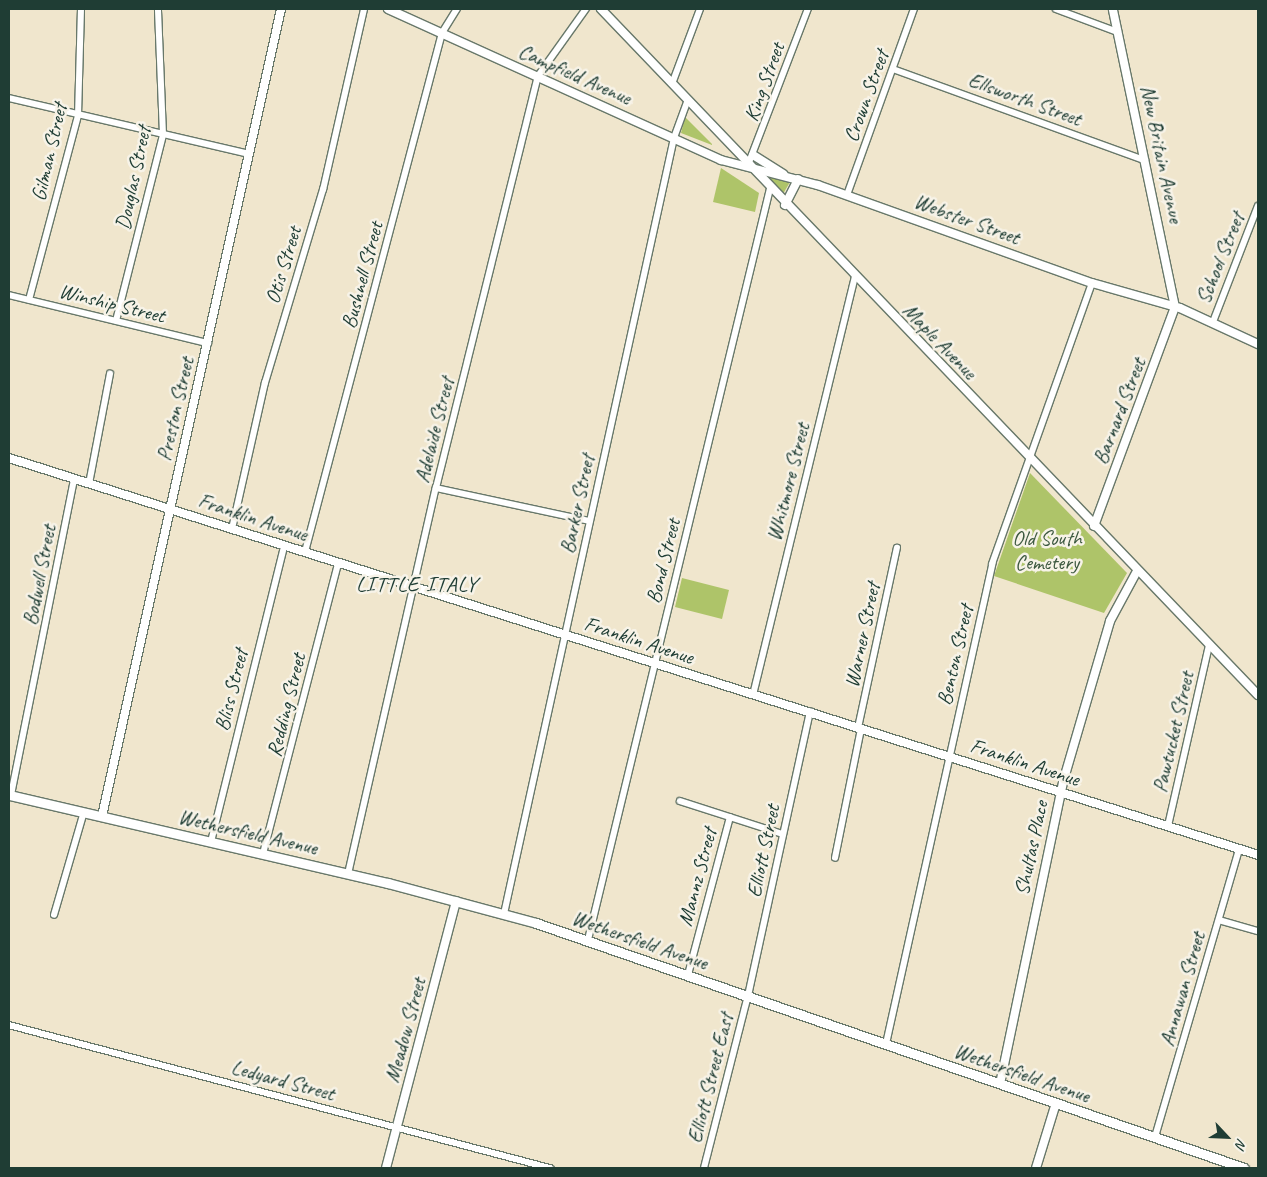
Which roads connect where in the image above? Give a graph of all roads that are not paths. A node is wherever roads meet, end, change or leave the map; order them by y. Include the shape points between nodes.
1 (81, 9) edge
2 (158, 9) edge
3 (281, 9) edge
4 (364, 9) edge
5 (388, 9) edge
6 (457, 9) edge
7 (586, 9) edge
8 (601, 9) edge
9 (700, 9) edge
10 (808, 9) edge
11 (914, 9) edge
12 (1056, 9) edge
13 (1114, 9) edge
14 (1118, 32) junction
15 (442, 33) junction
16 (893, 69) junction
17 (538, 76) junction
18 (672, 84) junction
19 (9, 98) edge
20 (687, 102) junction
21 (78, 116) junction
22 (163, 135) junction
23 (674, 138) junction
24 (249, 154) junction
25 (753, 155) junction
26 (1145, 160) junction
27 (748, 165) junction
28 (785, 175) junction
29 (798, 179) junction
30 (770, 189) junction
31 (848, 195) junction
32 (785, 205) junction
33 (1258, 206) edge
34 (855, 277) junction
35 (1092, 283) junction
36 (9, 295) edge
37 (29, 300) junction
38 (1174, 307) junction
39 (116, 321) junction
40 (1213, 322) junction
41 (208, 343) junction
42 (1258, 344) edge
43 (110, 374) dead end
44 (9, 458) edge
45 (1029, 458) junction
46 (74, 479) junction
47 (89, 484) junction
48 (436, 488) junction
49 (170, 510) junction
50 (590, 521) junction
51 (1094, 526) junction
52 (232, 529) junction
53 (284, 546) junction
54 (897, 548) dead end
55 (305, 552) junction
56 (338, 563) junction
57 (1137, 571) junction
58 (414, 587) junction
59 (565, 635) junction
60 (1209, 645) junction
61 (655, 663) junction
62 (753, 695) junction
63 (1258, 695) edge
64 (810, 712) junction
65 (859, 728) junction
66 (949, 757) junction
67 (1061, 792) junction
68 (10, 795) edge
69 (680, 801) dead end
70 (84, 812) junction
71 (102, 816) junction
72 (730, 817) junction
73 (1168, 826) junction
74 (783, 834) junction
75 (211, 842) junction
76 (1239, 849) junction
77 (263, 854) junction
78 (1258, 855) edge
79 (835, 858) dead end
80 (348, 874) junction
81 (456, 901) junction
82 (504, 914) junction
83 (54, 915) dead end
84 (1219, 920) junction
85 (1258, 931) edge
86 (588, 940) junction
87 (688, 975) junction
88 (748, 996) junction
89 (9, 1025) edge
90 (886, 1044) junction
91 (1000, 1084) junction
92 (1056, 1103) junction
93 (397, 1127) junction
94 (1155, 1137) junction
95 (386, 1168) edge
96 (550, 1168) edge
97 (704, 1168) edge
98 (1036, 1168) edge
99 (1244, 1168) edge

1 - 21 street, Gilman Street
2 - 22 street, Douglas Street
3 - 24 main road, Preston Street
4 - 52 street, Otis Street via 323,190 265,384
5 - 15 main road, Campfield Avenue
6 - 15 street, Bushnell Street
7 - 17 street, Adelaide Street
8 - 18 main road, Maple Avenue
9 - 18 street
10 - 25 street, King Street
11 - 16 street, Crown Street
12 - 14 street
13 - 14 main road, New Britain Avenue
14 - 26 main road, New Britain Avenue
15 - 17 main road, Campfield Avenue
15 - 55 street, Bushnell Street
16 - 26 street, Ellsworth Street
16 - 31 street, Crown Street
17 - 23 main road, Campfield Avenue
17 - 48 street, Adelaide Street
18 - 20 main road, Maple Avenue
19 - 21 street
20 - 23 street, Barker Street
20 - 27 main road, Maple Avenue
21 - 22 street
21 - 37 street, Gilman Street
22 - 24 street
22 - 39 street, Douglas Street
23 - 27 main road, Campfield Avenue via 721,160
23 - 50 street, Barker Street
24 - 41 main road, Preston Street
25 - 27 street, King Street
25 - 28 main road
26 - 38 main road, New Britain Avenue
27 - 28 main road, Webster Street
27 - 30 main road, Maple Avenue
28 - 29 main road, Webster Street
29 - 31 main road, Webster Street
29 - 32 main road
30 - 32 main road, Maple Avenue
30 - 61 street, Bond Street
31 - 35 main road, Webster Street
32 - 34 main road, Maple Avenue
33 - 40 street, School Street
34 - 45 main road, Maple Avenue
34 - 62 street, Whitmore Street
35 - 38 main road, Webster Street
35 - 45 street, Benton Street
36 - 37 street, Winship Street
37 - 39 street, Winship Street
38 - 40 main road, Webster Street
38 - 51 main road, Barnard Street
39 - 41 street, Winship Street
40 - 42 main road, Webster Street
41 - 49 main road, Preston Street
43 - 47 street
44 - 46 main road, Franklin Avenue
45 - 51 main road, Maple Avenue
45 - 66 street, Benton Street via 992,564
46 - 47 main road, Franklin Avenue
46 - 68 street, Bodwell Street
47 - 49 main road, Franklin Avenue
48 - 50 street
48 - 58 street, Adelaide Street
49 - 52 main road, Franklin Avenue
49 - 71 main road, Preston Street
50 - 59 street, Barker Street
51 - 57 main road, Maple Avenue
52 - 53 main road, Franklin Avenue
53 - 55 main road, Franklin Avenue
53 - 75 street, Bliss Street
54 - 65 street, Warner Street
55 - 56 main road, Franklin Avenue
56 - 58 main road, Franklin Avenue
56 - 77 street, Redding Street
57 - 60 main road, Maple Avenue
57 - 67 main road, Shultas Place via 1110,621
58 - 59 main road, Franklin Avenue
58 - 80 street, Adelaide Street
59 - 61 main road, Franklin Avenue
59 - 82 street, Barker Street
60 - 63 main road, Maple Avenue
60 - 73 street, Pawtucket Street
61 - 62 main road, Franklin Avenue
61 - 86 street, Bond Street
62 - 64 main road, Franklin Avenue
64 - 65 main road, Franklin Avenue
64 - 74 street, Elliott Street
65 - 66 main road, Franklin Avenue
65 - 79 street, Warner Street
66 - 67 main road, Franklin Avenue
66 - 90 street, Benton Street
67 - 73 main road, Franklin Avenue
67 - 91 main road, Shultas Place
68 - 70 main road, Wethersfield Avenue
69 - 72 street
70 - 71 main road, Wethersfield Avenue
70 - 83 street
71 - 75 main road, Wethersfield Avenue
72 - 74 street
72 - 87 street, Mannz Street
73 - 76 main road, Franklin Avenue
74 - 88 street, Elliott Street
75 - 77 main road, Wethersfield Avenue
76 - 78 main road, Franklin Avenue
76 - 84 street, Annawan Street
77 - 80 main road, Wethersfield Avenue
80 - 81 main road, Wethersfield Avenue
81 - 82 main road, Wethersfield Avenue
81 - 93 main road, Meadow Street
82 - 86 main road, Wethersfield Avenue
84 - 85 street
84 - 94 street, Annawan Street
86 - 87 main road, Wethersfield Avenue
87 - 88 main road, Wethersfield Avenue
88 - 90 main road, Wethersfield Avenue
88 - 97 street, Elliott Street East
89 - 93 street, Ledyard Street
90 - 91 main road, Wethersfield Avenue
91 - 92 main road, Wethersfield Avenue
92 - 94 main road, Wethersfield Avenue
92 - 98 main road
93 - 95 main road, Meadow Street
93 - 96 street, Ledyard Street
94 - 99 main road, Wethersfield Avenue

